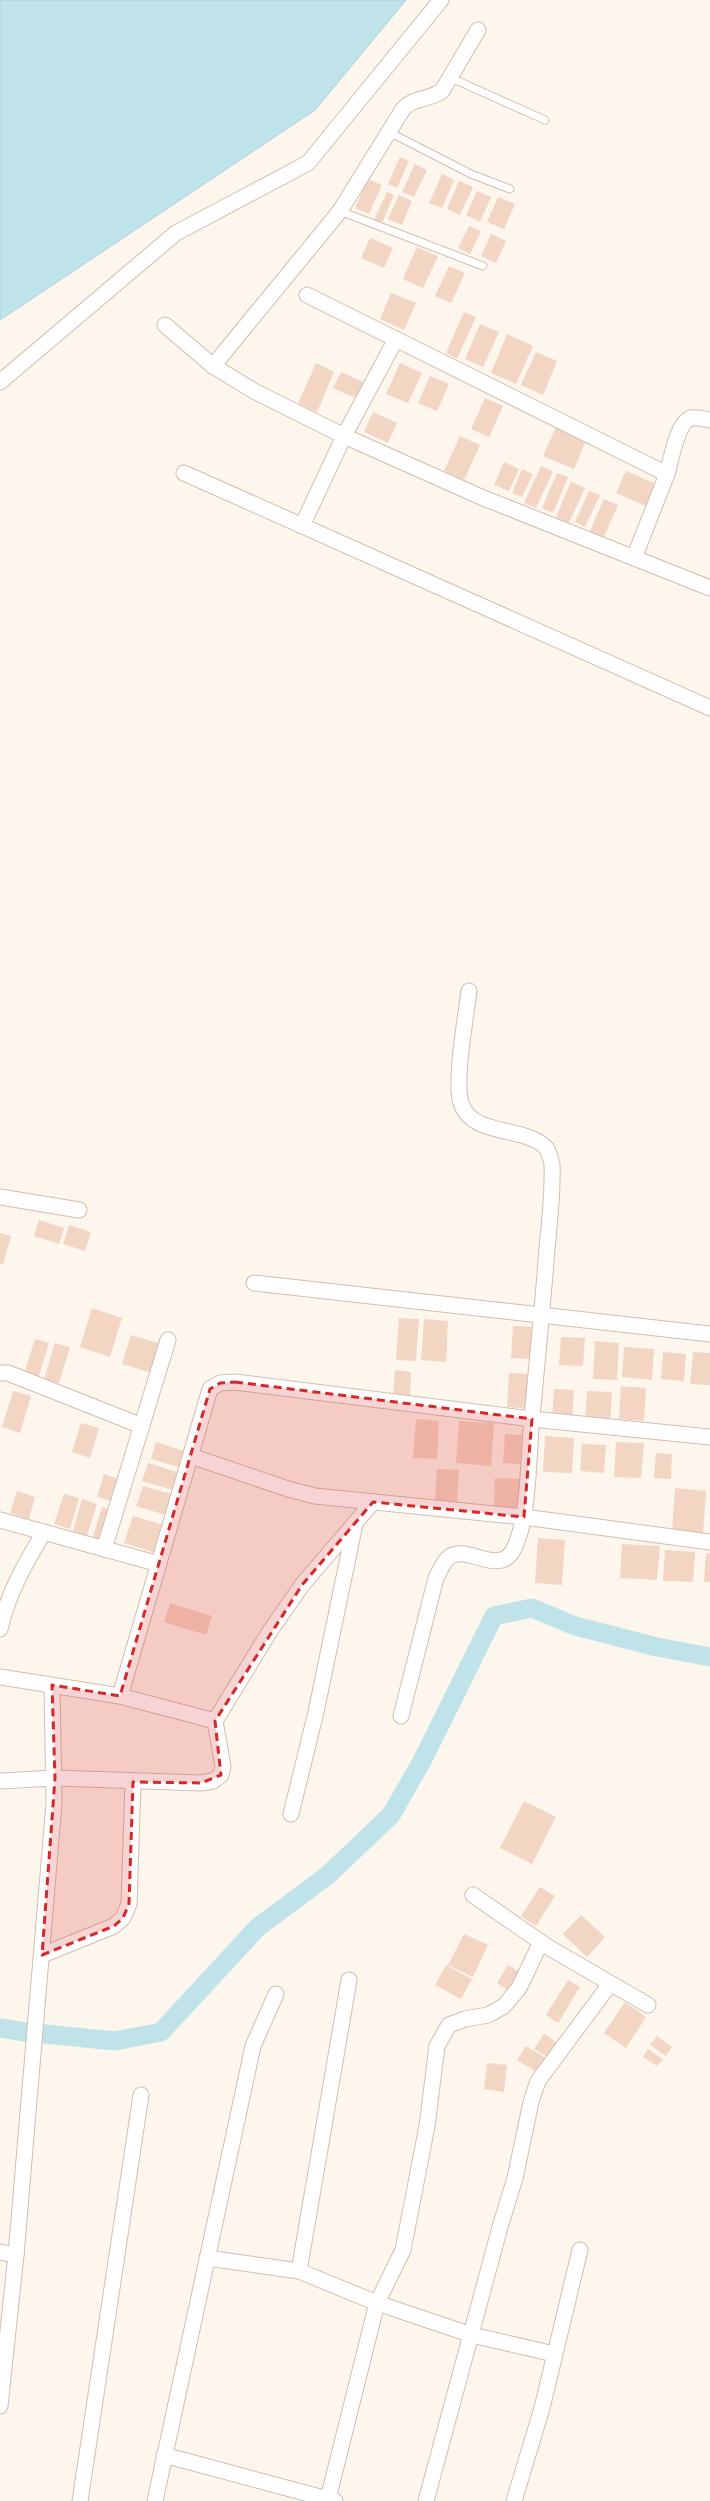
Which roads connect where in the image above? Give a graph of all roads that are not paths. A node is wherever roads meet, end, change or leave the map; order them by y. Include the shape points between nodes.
1 (441, 0) edge
2 (478, 30) dead end
3 (448, 77) junction
4 (545, 120) dead end
5 (389, 132) junction
6 (510, 189) dead end
7 (340, 211) junction
8 (483, 266) dead end
9 (307, 295) dead end
10 (165, 325) dead end
11 (396, 339) junction
12 (214, 366) junction
13 (0, 382) edge
14 (710, 420) edge
15 (344, 436) junction
16 (184, 473) dead end
17 (667, 474) junction
18 (302, 526) junction
19 (634, 558) junction
20 (710, 588) edge
21 (710, 708) edge
22 (469, 991) dead end
23 (0, 1197) edge
24 (79, 1210) dead end
25 (254, 1282) dead end
26 (542, 1314) junction
27 (710, 1334) edge
28 (168, 1340) dead end
29 (0, 1373) edge
30 (532, 1419) junction
31 (142, 1426) junction
32 (710, 1437) edge
33 (190, 1456) junction
34 (373, 1502) junction
35 (524, 1517) junction
36 (0, 1520) edge
37 (355, 1523) junction
38 (44, 1532) junction
39 (710, 1542) edge
40 (104, 1548) junction
41 (159, 1564) junction
42 (0, 1629) edge
43 (0, 1677) edge
44 (52, 1686) junction
45 (120, 1696) junction
46 (401, 1716) dead end
47 (215, 1721) junction
48 (55, 1778) junction
49 (0, 1781) edge
50 (133, 1782) junction
51 (291, 1814) dead end
52 (473, 1895) dead end
53 (541, 1942) junction
54 (42, 1955) junction
55 (349, 1980) dead end
56 (610, 1984) junction
57 (276, 1994) dead end
58 (648, 2006) dead end
59 (141, 2095) dead end
60 (580, 2250) dead end
61 (0, 2252) edge
62 (16, 2255) junction
63 (206, 2258) junction
64 (299, 2272) junction
65 (377, 2303) junction
66 (472, 2335) junction
67 (554, 2354) junction
68 (0, 2398) edge
69 (164, 2455) junction
70 (332, 2500) edge
71 (80, 2501) edge
72 (155, 2501) edge
73 (426, 2501) edge
74 (514, 2501) edge

1 - 13 street via 308,163 176,233
2 - 3 street
3 - 4 lane
3 - 5 street via 442,91 409,103
5 - 6 lane via 471,174
5 - 7 street
7 - 8 lane
7 - 12 street
9 - 11 street
10 - 12 street
11 - 15 street
11 - 17 street
12 - 15 street via 254,391
14 - 17 street via 692,418 684,421
15 - 18 street
15 - 19 street via 481,497
16 - 18 street
17 - 19 street
18 - 21 street
19 - 20 street
22 - 26 street via 459,1085 465,1114 476,1122 537,1142 547,1150 552,1164
23 - 24 street
25 - 26 street
26 - 27 street
26 - 30 street
28 - 31 street
29 - 31 street via 8,1373
30 - 32 street
30 - 33 street via 242,1383 220,1383 210,1389
30 - 35 street
31 - 40 street
33 - 34 street via 315,1496
33 - 41 street
34 - 35 street
34 - 37 street
35 - 39 street
35 - 46 street via 512,1552 506,1557 487,1560 462,1554 450,1556 443,1564 436,1578
36 - 38 street
37 - 47 street via 302,1585 270,1631
37 - 51 street via 316,1712
38 - 40 street
38 - 42 street via 17,1579 5,1607
40 - 41 street
41 - 45 street
43 - 44 street
44 - 45 street
44 - 48 street
45 - 47 street
47 - 50 street via 223,1767 221,1775 213,1781
48 - 49 street
48 - 50 street
48 - 54 street
50 - 54 street via 129,1904 123,1918 114,1926
52 - 53 street
53 - 56 street
53 - 65 street via 519,1988 504,2006 488,2015 449,2025 437,2046 427,2126 403,2250
54 - 62 street
55 - 64 street
56 - 58 street
56 - 66 street via 538,2081 515,2178
57 - 63 street via 252,2046
59 - 71 street
60 - 67 street
61 - 62 street
62 - 68 street
63 - 64 street
63 - 69 street
64 - 65 street
65 - 66 street
65 - 70 street
66 - 67 street
66 - 73 street
67 - 74 street via 542,2408
69 - 70 street
69 - 72 street

